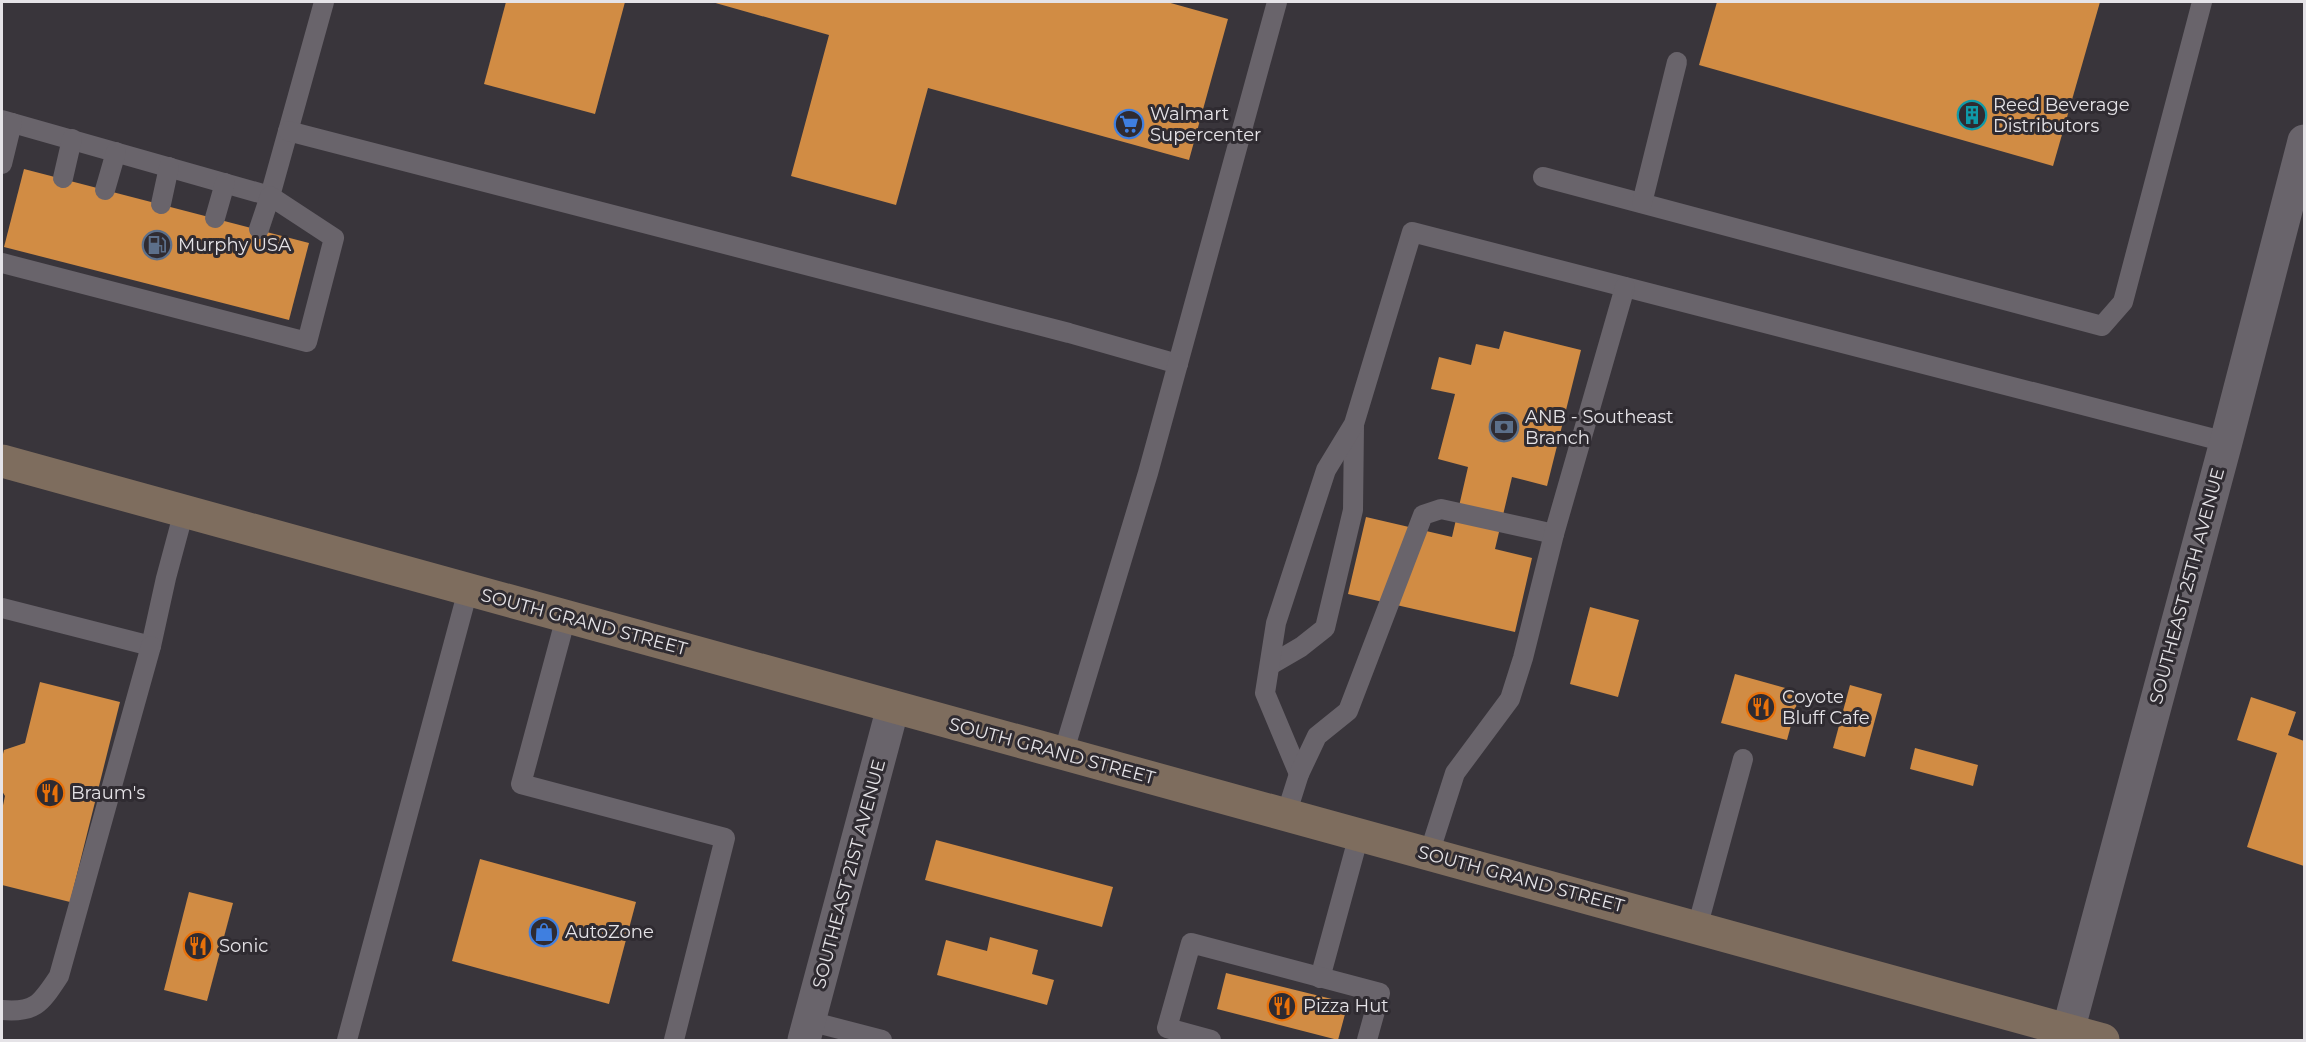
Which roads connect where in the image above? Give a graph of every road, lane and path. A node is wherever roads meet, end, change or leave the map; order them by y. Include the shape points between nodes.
1 (324, 2) edge
2 (1277, 2) edge
3 (2202, 2) edge
4 (1677, 62) dead end
5 (7, 121) edge
6 (288, 131) junction
7 (72, 139) junction
8 (2304, 141) edge
9 (116, 152) junction
10 (2, 164) edge
11 (170, 167) junction
12 (1543, 177) dead end
13 (63, 178) dead end
14 (225, 183) junction
15 (105, 190) dead end
16 (270, 196) junction
17 (1642, 203) junction
18 (161, 204) dead end
19 (215, 218) dead end
20 (260, 230) dead end
21 (2, 263) edge
22 (1625, 287) junction
23 (1178, 364) junction
24 (1354, 424) junction
25 (2226, 442) junction
26 (2, 461) edge
27 (184, 511) junction
28 (1554, 534) junction
29 (468, 590) junction
30 (2, 608) edge
31 (566, 617) junction
32 (151, 646) junction
33 (1270, 665) junction
34 (893, 708) junction
35 (1064, 754) junction
36 (1743, 759) dead end
37 (1299, 774) junction
38 (1286, 815) junction
39 (1359, 835) junction
40 (1429, 854) junction
41 (1697, 928) junction
42 (1320, 978) junction
43 (2, 1010) edge
44 (807, 1031) edge
45 (2068, 1031) junction
46 (347, 1041) edge
47 (674, 1041) edge
48 (882, 1041) edge
49 (1210, 1041) edge
50 (1367, 1041) edge
51 (2103, 1041) edge

1 - 6 lane
2 - 23 lane
3 - 17 lane via 2123,302 2102,326
4 - 17 lane
5 - 7 lane
5 - 10 lane
6 - 16 lane
6 - 23 lane
7 - 9 lane
7 - 13 lane
8 - 25 street, SOUTHEAST 25TH AVENUE
9 - 11 lane
9 - 15 lane
11 - 14 lane
11 - 18 lane
12 - 17 lane
14 - 16 lane
14 - 19 lane
16 - 20 lane
16 - 21 lane via 334,238 307,342 194,304 39,264
22 - 24 lane via 1412,232
22 - 25 lane
22 - 28 lane
23 - 35 lane
24 - 33 lane via 1326,470 1276,623
24 - 33 lane via 1353,510 1325,628
25 - 45 street, SOUTHEAST 25TH AVENUE
26 - 27 main road, SOUTH GRAND STREET
27 - 29 main road, SOUTH GRAND STREET
27 - 32 lane
28 - 37 lane via 1441,510 1423,515 1348,711 1317,736
28 - 40 lane via 1510,699 1455,773
29 - 31 main road, SOUTH GRAND STREET
29 - 46 lane
30 - 32 lane
31 - 34 main road, SOUTH GRAND STREET
31 - 47 lane via 521,784 725,838
32 - 43 lane via 59,976 42,1001 26,1010
33 - 37 lane via 1265,693
34 - 35 main road, SOUTH GRAND STREET
34 - 44 street, SOUTHEAST 21ST AVENUE
35 - 38 main road, SOUTH GRAND STREET
36 - 41 lane
37 - 38 lane
38 - 39 main road, SOUTH GRAND STREET
39 - 40 main road, SOUTH GRAND STREET
39 - 42 lane
40 - 41 main road, SOUTH GRAND STREET
41 - 45 main road, SOUTH GRAND STREET
42 - 49 lane via 1191,943 1167,1028
42 - 50 lane via 1380,993
44 - 48 lane
45 - 51 main road, SOUTH GRAND STREET

